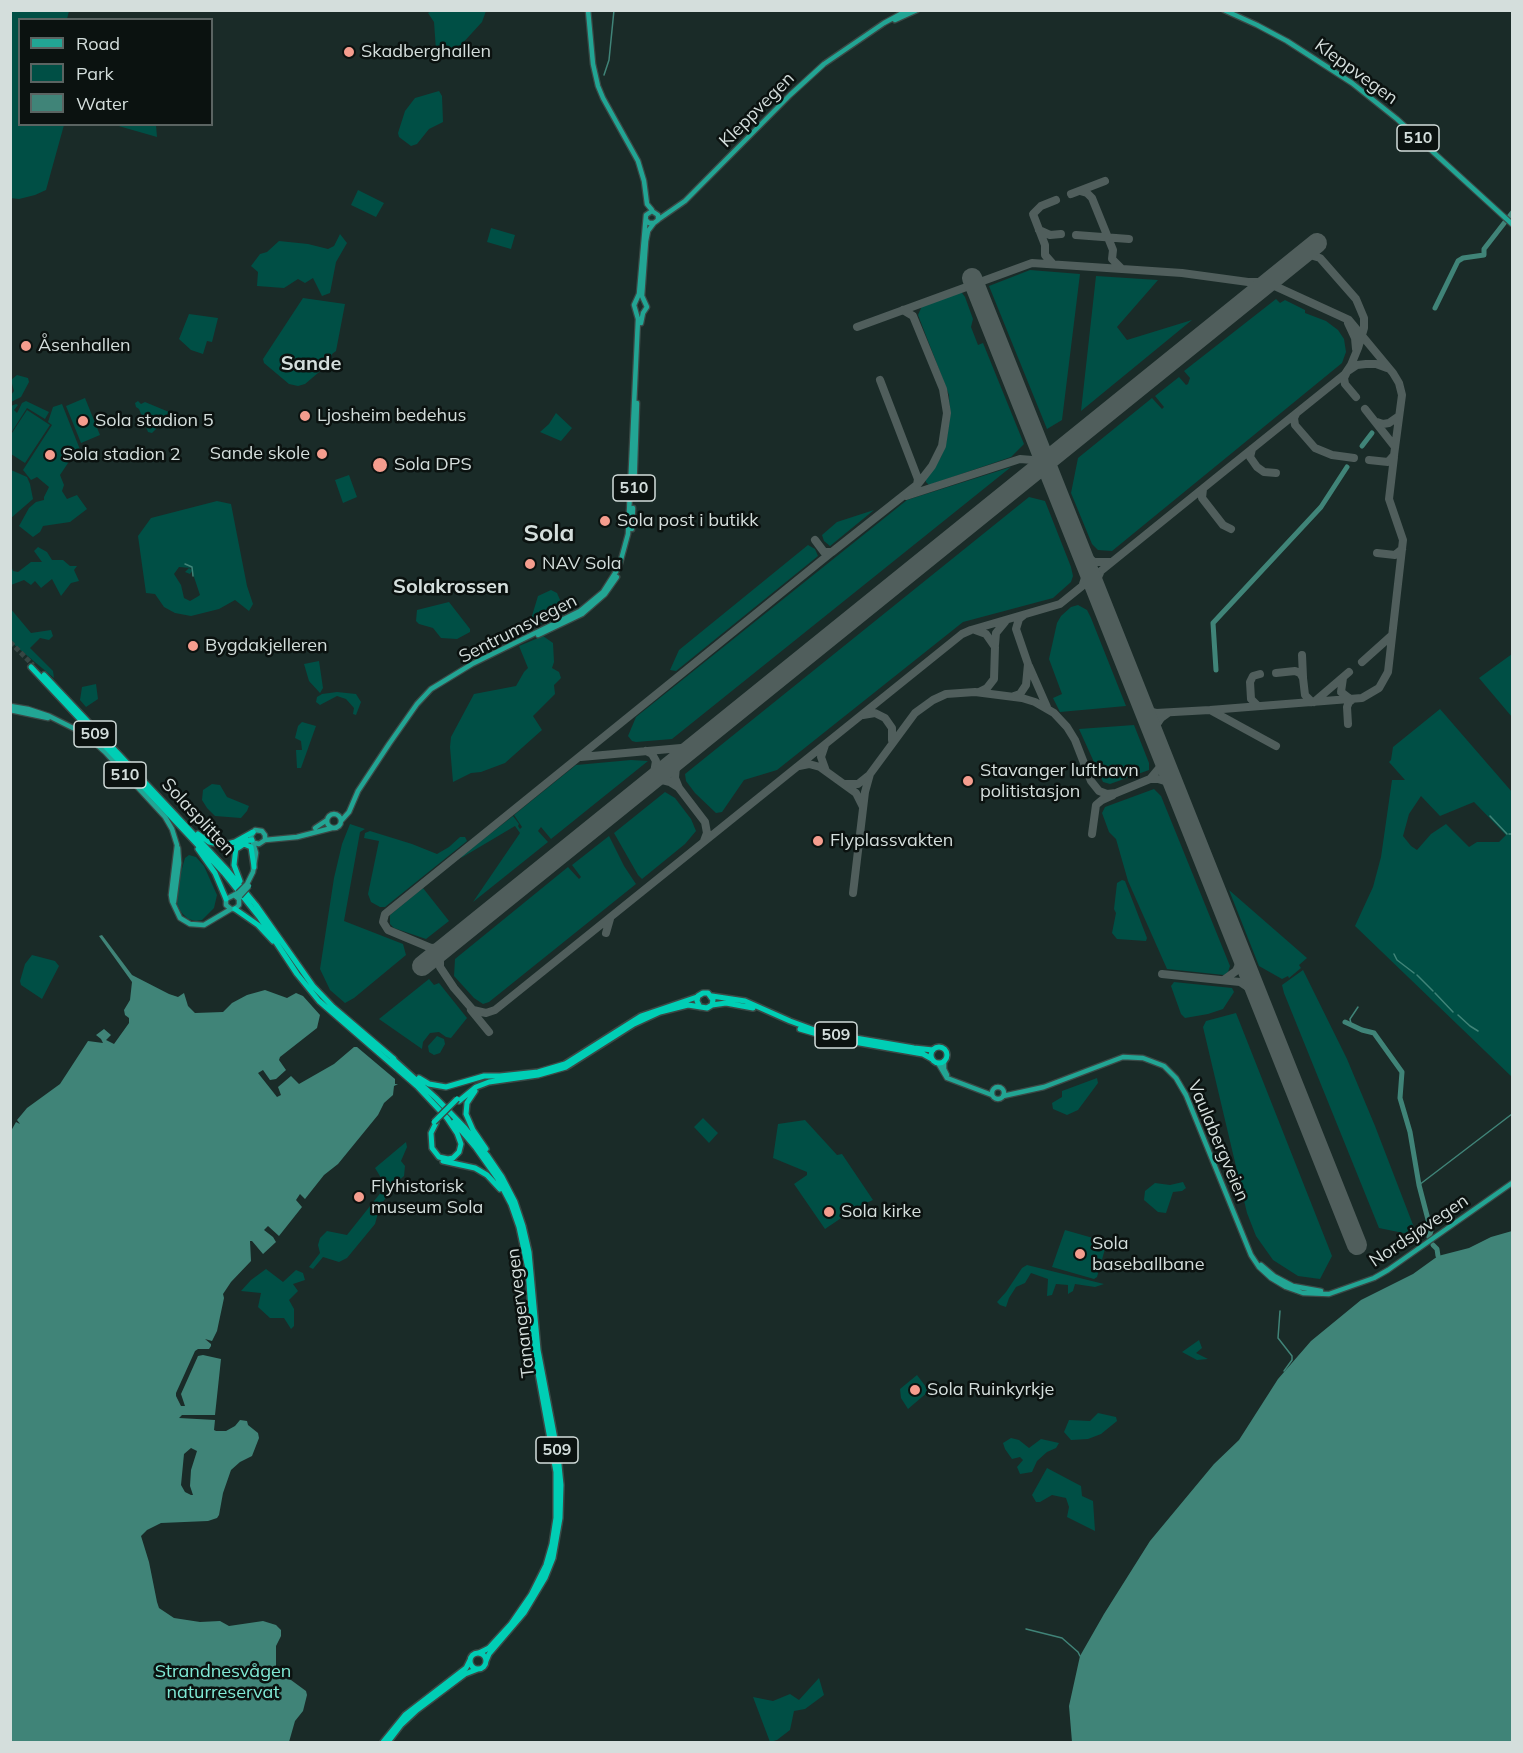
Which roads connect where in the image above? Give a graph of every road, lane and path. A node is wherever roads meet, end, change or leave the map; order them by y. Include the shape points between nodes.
1 (588, 10) edge
2 (908, 10) edge
3 (917, 10) edge
4 (1224, 10) edge
5 (870, 32) junction
6 (631, 148) junction
7 (653, 211) junction
8 (667, 212) junction
9 (646, 217) junction
10 (656, 221) junction
11 (1512, 224) edge
12 (637, 302) junction
13 (644, 302) junction
14 (637, 312) junction
15 (643, 313) junction
16 (32, 666) tunnel mouth
17 (10, 708) edge
18 (415, 709) junction
19 (352, 805) junction
20 (338, 815) junction
21 (327, 820) junction
22 (341, 821) junction
23 (180, 823) junction
24 (332, 828) junction
25 (253, 832) junction
26 (264, 832) junction
27 (253, 842) junction
28 (263, 842) junction
29 (235, 852) junction
30 (254, 867) junction
31 (241, 891) junction
32 (226, 902) junction
33 (256, 905) junction
34 (233, 909) junction
35 (218, 918) junction
36 (297, 974) junction
37 (711, 995) junction
38 (698, 996) junction
39 (712, 1005) junction
40 (700, 1007) junction
41 (933, 1050) junction
42 (392, 1058) junction
43 (938, 1061) junction
44 (503, 1076) junction
45 (495, 1081) junction
46 (994, 1088) junction
47 (1002, 1089) junction
48 (984, 1091) junction
49 (422, 1092) junction
50 (1012, 1093) junction
51 (992, 1095) junction
52 (1003, 1096) junction
53 (458, 1100) junction
54 (435, 1122) junction
55 (1512, 1183) edge
56 (508, 1189) junction
57 (516, 1216) junction
58 (1292, 1288) joint
59 (479, 1653) junction
60 (470, 1660) junction
61 (486, 1661) junction
62 (478, 1669) junction
63 (383, 1743) edge
64 (388, 1743) edge

1 - 6 main road via 598,86
2 - 5 main road, Kleppvegen
3 - 5 main road, Kleppvegen
4 - 11 main road, Kleppvegen / 510 via 1276,35 1352,83
5 - 8 main road, Kleppvegen via 808,77 685,201
6 - 7 main road via 648,206
6 - 9 main road, Sentrumsvegen
7 - 8 main road
7 - 9 main road
7 - 10 main road via 658,215
8 - 10 main road, Kleppvegen
9 - 10 main road via 649,223
9 - 12 main road, Sentrumsvegen / 510
10 - 13 main road, Sentrumsvegen / 510 via 646,241
12 - 13 main road
12 - 14 main road, Sentrumsvegen / 510
13 - 15 main road, Sentrumsvegen / 510 via 647,307
14 - 15 main road
14 - 18 main road, Sentrumsvegen / 510 via 628,534 615,574 597,598 580,611 455,672 431,689
15 - 18 main road, Sentrumsvegen / 510 via 632,534 617,576 605,594 582,614 458,674
16 - 23 highway, Solasplitten / 509
17 - 35 main road, 510 via 33,710 57,720 85,734 105,752 172,829 177,845 171,893 180,918 204,926
18 - 19 main road, Sentrumsvegen / 510
19 - 20 main road, Sentrumsvegen / 510
19 - 22 main road, Sentrumsvegen / 510
20 - 21 main road, 510
20 - 22 main road
21 - 24 main road
21 - 26 main road, 510 via 291,835
22 - 24 main road, 510
23 - 25 highway, 509 via 216,844 228,844
23 - 31 highway, Solasplitten / 509
23 - 32 highway, 509 via 211,867
24 - 28 main road, 510
25 - 26 main road, 510
25 - 27 main road
26 - 28 main road
27 - 28 main road, 510
27 - 29 highway via 240,842
27 - 30 main road
28 - 31 main road via 256,873
29 - 30 highway via 242,845 249,845
29 - 33 highway, 509 via 237,875
30 - 31 main road
31 - 32 main road
31 - 33 highway, 509
31 - 34 main road via 239,905
31 - 36 highway, 509
32 - 34 main road
32 - 35 main road
33 - 42 highway, 509 via 313,986
34 - 35 main road, 510
34 - 36 highway, 509 via 258,925
36 - 49 highway, 509 via 327,1009
37 - 38 highway, 509 via 706,992
37 - 39 highway
37 - 41 highway, 509 via 745,1001 820,1032
38 - 40 highway
38 - 44 highway, 509 via 641,1017 565,1064
39 - 40 highway, 509
39 - 43 highway, 509 via 744,1005 809,1032 919,1053
40 - 45 highway, 509 via 684,1006 650,1016 560,1070
41 - 43 highway
41 - 43 highway via 945,1049 947,1056
42 - 44 highway, 509 via 422,1080 440,1087 484,1076
42 - 56 highway, Tanangervegen / 509 via 465,1128
43 - 48 main road via 944,1075
44 - 53 highway, 509 via 475,1085
45 - 53 highway, 509 via 476,1087
45 - 56 highway, 509 via 471,1095 466,1114 502,1172
46 - 47 main road
46 - 48 main road
46 - 51 main road
47 - 50 main road
47 - 52 main road
48 - 51 main road
49 - 54 highway, 509 via 457,1133 461,1148 453,1158 439,1156 432,1148
49 - 57 highway, Tanangervegen / 509 via 452,1120 483,1158
50 - 52 main road, Vaulabergveien
50 - 58 main road, Vaulabergveien via 1044,1087 1123,1057 1143,1058 1164,1066 1186,1095 1247,1246 1267,1271
51 - 52 main road via 997,1099
53 - 54 highway, 509, bridge
54 - 57 highway, 509 via 427,1137 432,1154 487,1175 500,1188
55 - 58 main road, Nordsjøvegen via 1388,1270 1360,1284 1335,1292
56 - 61 highway, Tanangervegen / 509 via 529,1252 536,1337 558,1455 561,1502 556,1544 545,1578 524,1613
57 - 59 highway, Tanangervegen / 509 via 528,1269 534,1351 554,1456 556,1518 549,1556 536,1587 502,1634
59 - 60 highway, 509
59 - 61 highway
60 - 62 highway
60 - 63 highway, 509 via 466,1668 405,1715
61 - 62 highway, 509
62 - 64 highway, 509 via 465,1674 417,1710

